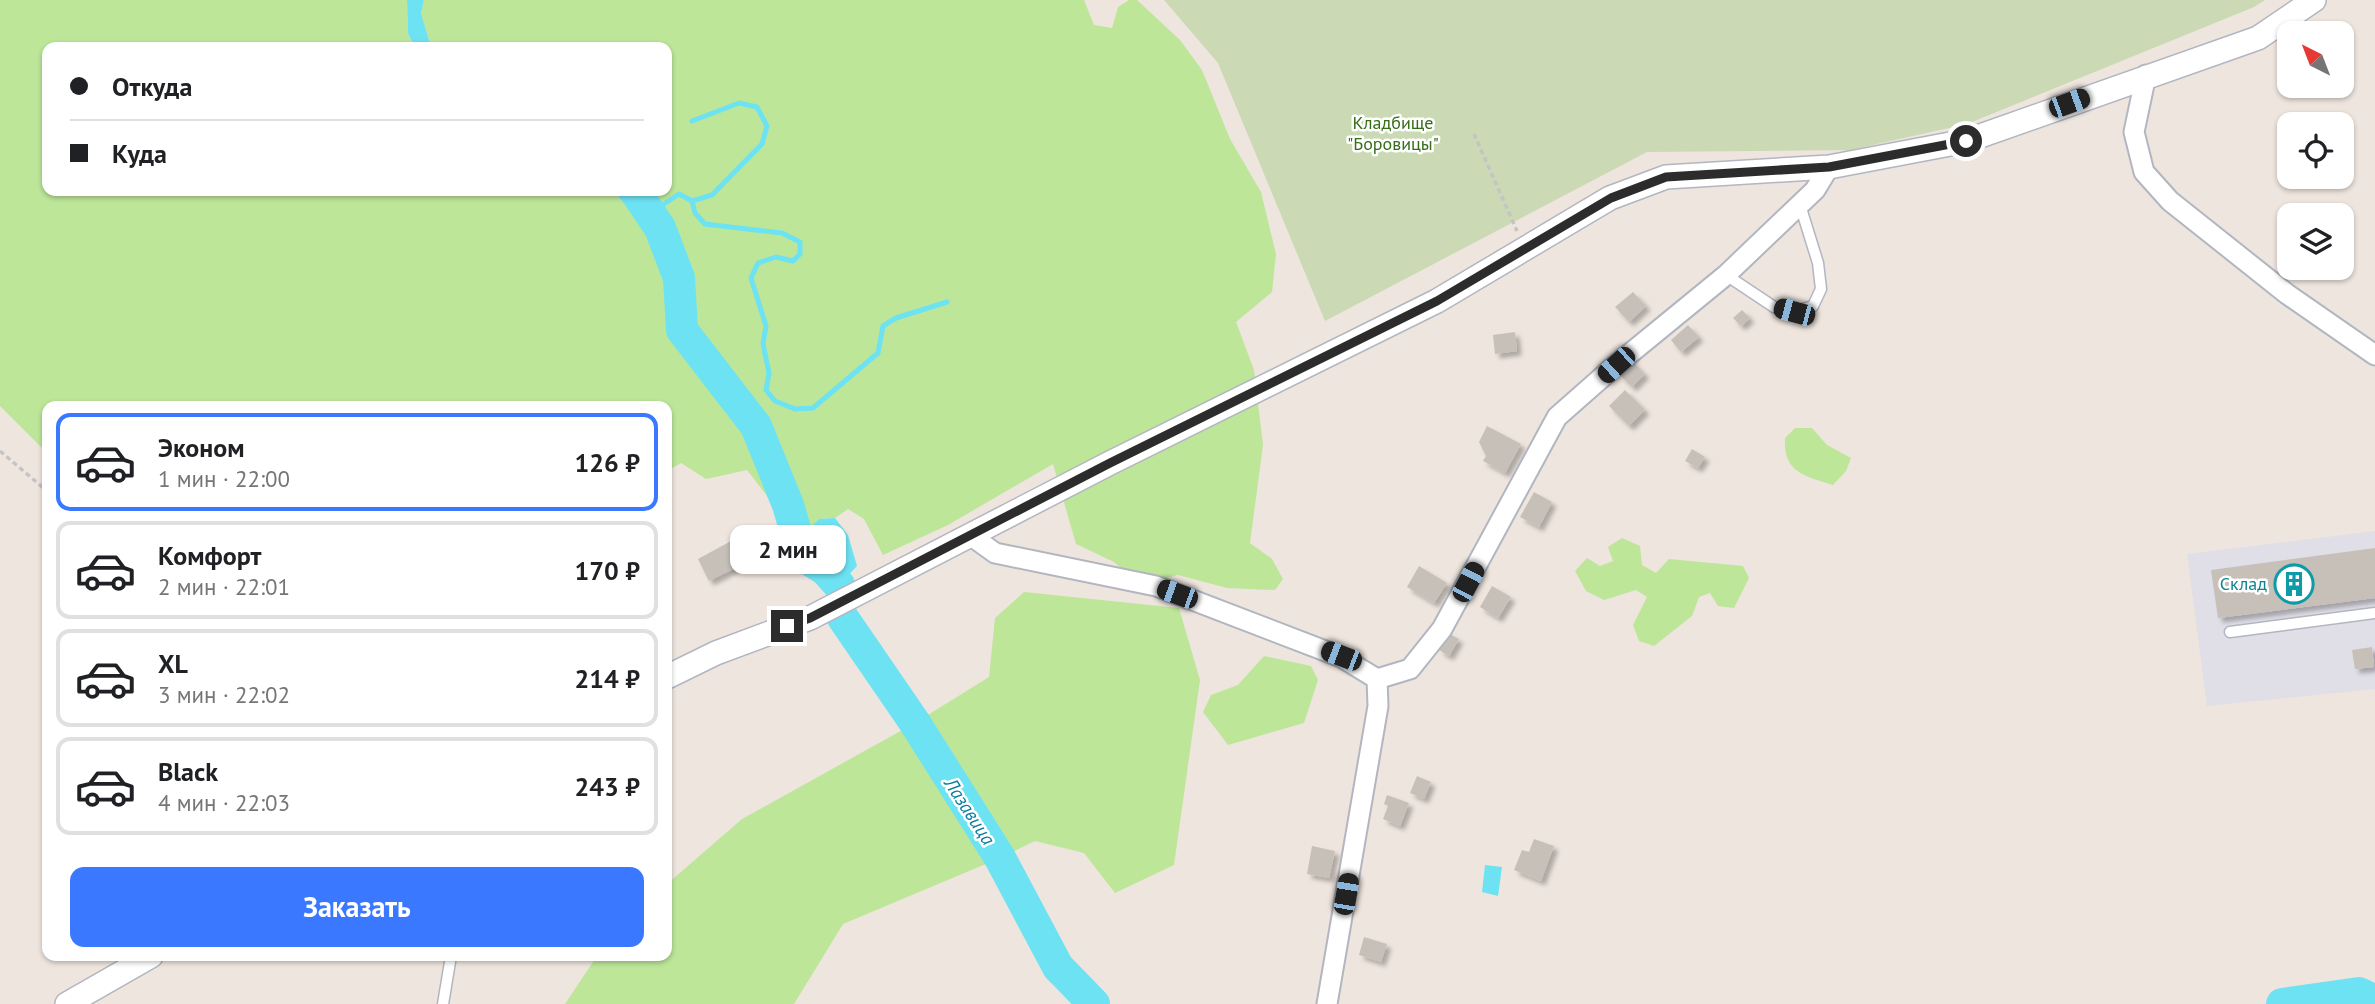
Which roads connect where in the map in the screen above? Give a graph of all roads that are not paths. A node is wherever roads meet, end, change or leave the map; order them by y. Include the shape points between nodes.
1 (2314, 0) edge
2 (2146, 75) junction
3 (1829, 167) junction
4 (1800, 205) junction
5 (1726, 275) junction
6 (2375, 355) edge
7 (970, 535) junction
8 (2375, 613) edge
9 (2230, 632) dead end
10 (672, 675) edge
11 (1377, 679) junction
12 (142, 961) edge
13 (450, 961) edge
14 (67, 1004) edge
15 (443, 1004) edge
16 (1327, 1004) edge

1 - 2 street via 2258,38
2 - 3 street via 1966,141
2 - 6 street via 2134,132 2144,172 2170,201 2287,294
3 - 4 street
3 - 7 street via 1666,177 1611,198 1437,301
4 - 5 street
4 - 5 lane via 1818,264 1821,289 1813,306 1794,312 1774,307
5 - 11 street via 1557,417 1442,629 1410,669
7 - 10 street via 810,618
7 - 11 street via 995,553 1156,586 1341,656
8 - 9 lane
11 - 16 street via 1378,706
12 - 14 street
13 - 15 lane

